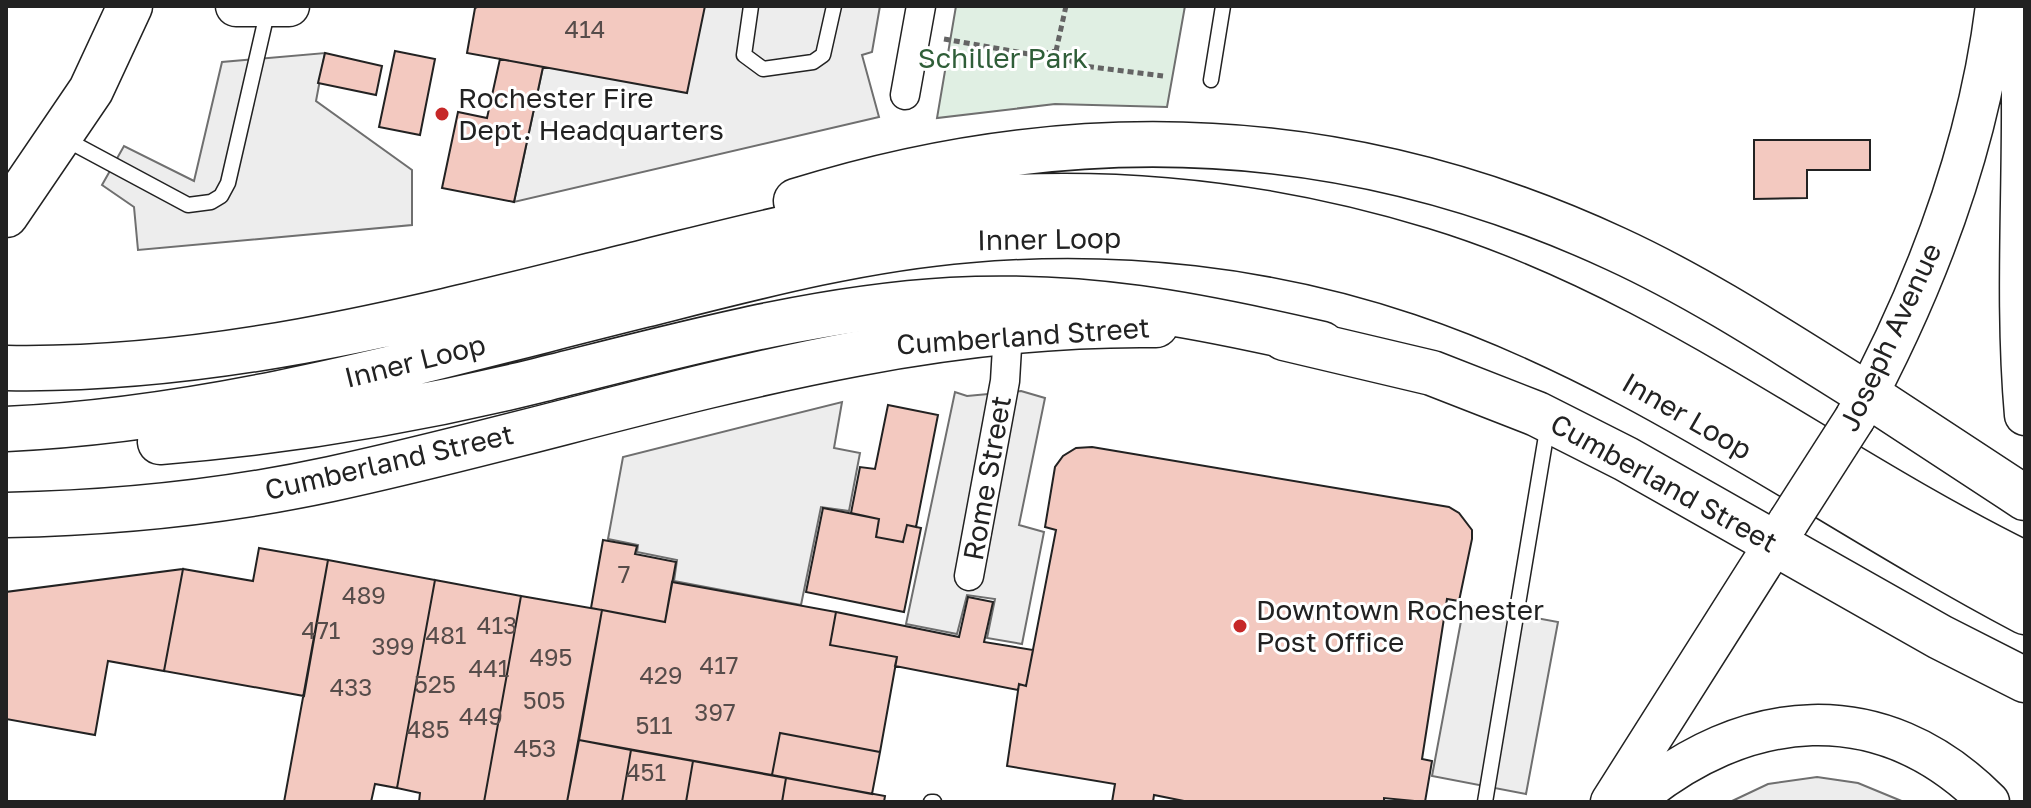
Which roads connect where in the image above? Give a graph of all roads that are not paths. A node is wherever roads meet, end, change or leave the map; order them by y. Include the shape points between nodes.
1 (130, 6) edge
2 (236, 6) edge
3 (289, 6) edge
4 (751, 6) edge
5 (834, 6) edge
6 (921, 6) edge
7 (1223, 6) edge
8 (1996, 6) edge
9 (2019, 6) edge
10 (269, 7) edge
11 (1211, 80) dead end
12 (905, 95) dead end
13 (2024, 126) edge
14 (61, 137) junction
15 (6, 215) edge
16 (407, 321) junction
17 (1008, 331) junction
18 (2022, 336) edge
19 (1322, 344) junction
20 (6, 368) edge
21 (1862, 406) junction
22 (2025, 415) edge
23 (1549, 420) junction
24 (6, 429) edge
25 (6, 445) edge
26 (2025, 498) edge
27 (6, 515) edge
28 (1782, 532) junction
29 (2025, 564) edge
30 (969, 576) dead end
31 (2025, 612) edge
32 (2025, 680) edge
33 (1485, 802) edge
34 (1611, 802) edge
35 (1632, 802) edge
36 (1989, 802) edge

1 - 14 main road via 102,69
2 - 10 main road
3 - 10 main road
4 - 5 lane via 744,55 763,69 813,62 823,55
6 - 12 street
7 - 11 lane
8 - 21 main road, Joseph Avenue via 1982,97 1959,179 1915,296
9 - 13 main road
10 - 14 lane via 221,196 188,205
13 - 18 main road
14 - 15 main road
16 - 20 main road, Inner Loop via 195,358
16 - 21 main road via 841,186 908,170 1061,146 1212,144 1380,168 1446,184 1554,222 1668,276
16 - 29 main road, Inner Loop via 798,225 913,205 1086,195 1258,211 1426,251 1587,315
17 - 19 main road, Cumberland Street via 1153,325 1227,329
17 - 27 main road, Cumberland Street via 821,358 273,490 161,506
17 - 30 street, Rome Street via 1005,381
18 - 22 main road
19 - 23 main road, Cumberland Street via 1432,373
19 - 25 main road via 1110,302 952,300 792,320 504,388 274,430 142,444
21 - 26 main road
21 - 28 main road, Joseph Avenue, bridge
23 - 28 main road, Cumberland Street
23 - 33 lane
24 - 31 main road, Inner Loop via 127,420 241,402 855,256 968,240 1138,238 1252,251 1349,271 1525,332 1639,388
28 - 32 main road, Cumberland Street via 1940,637
28 - 34 main road, Joseph Avenue
35 - 36 main road via 1711,748 1767,729 1808,724 1849,726 1910,744 1959,774

